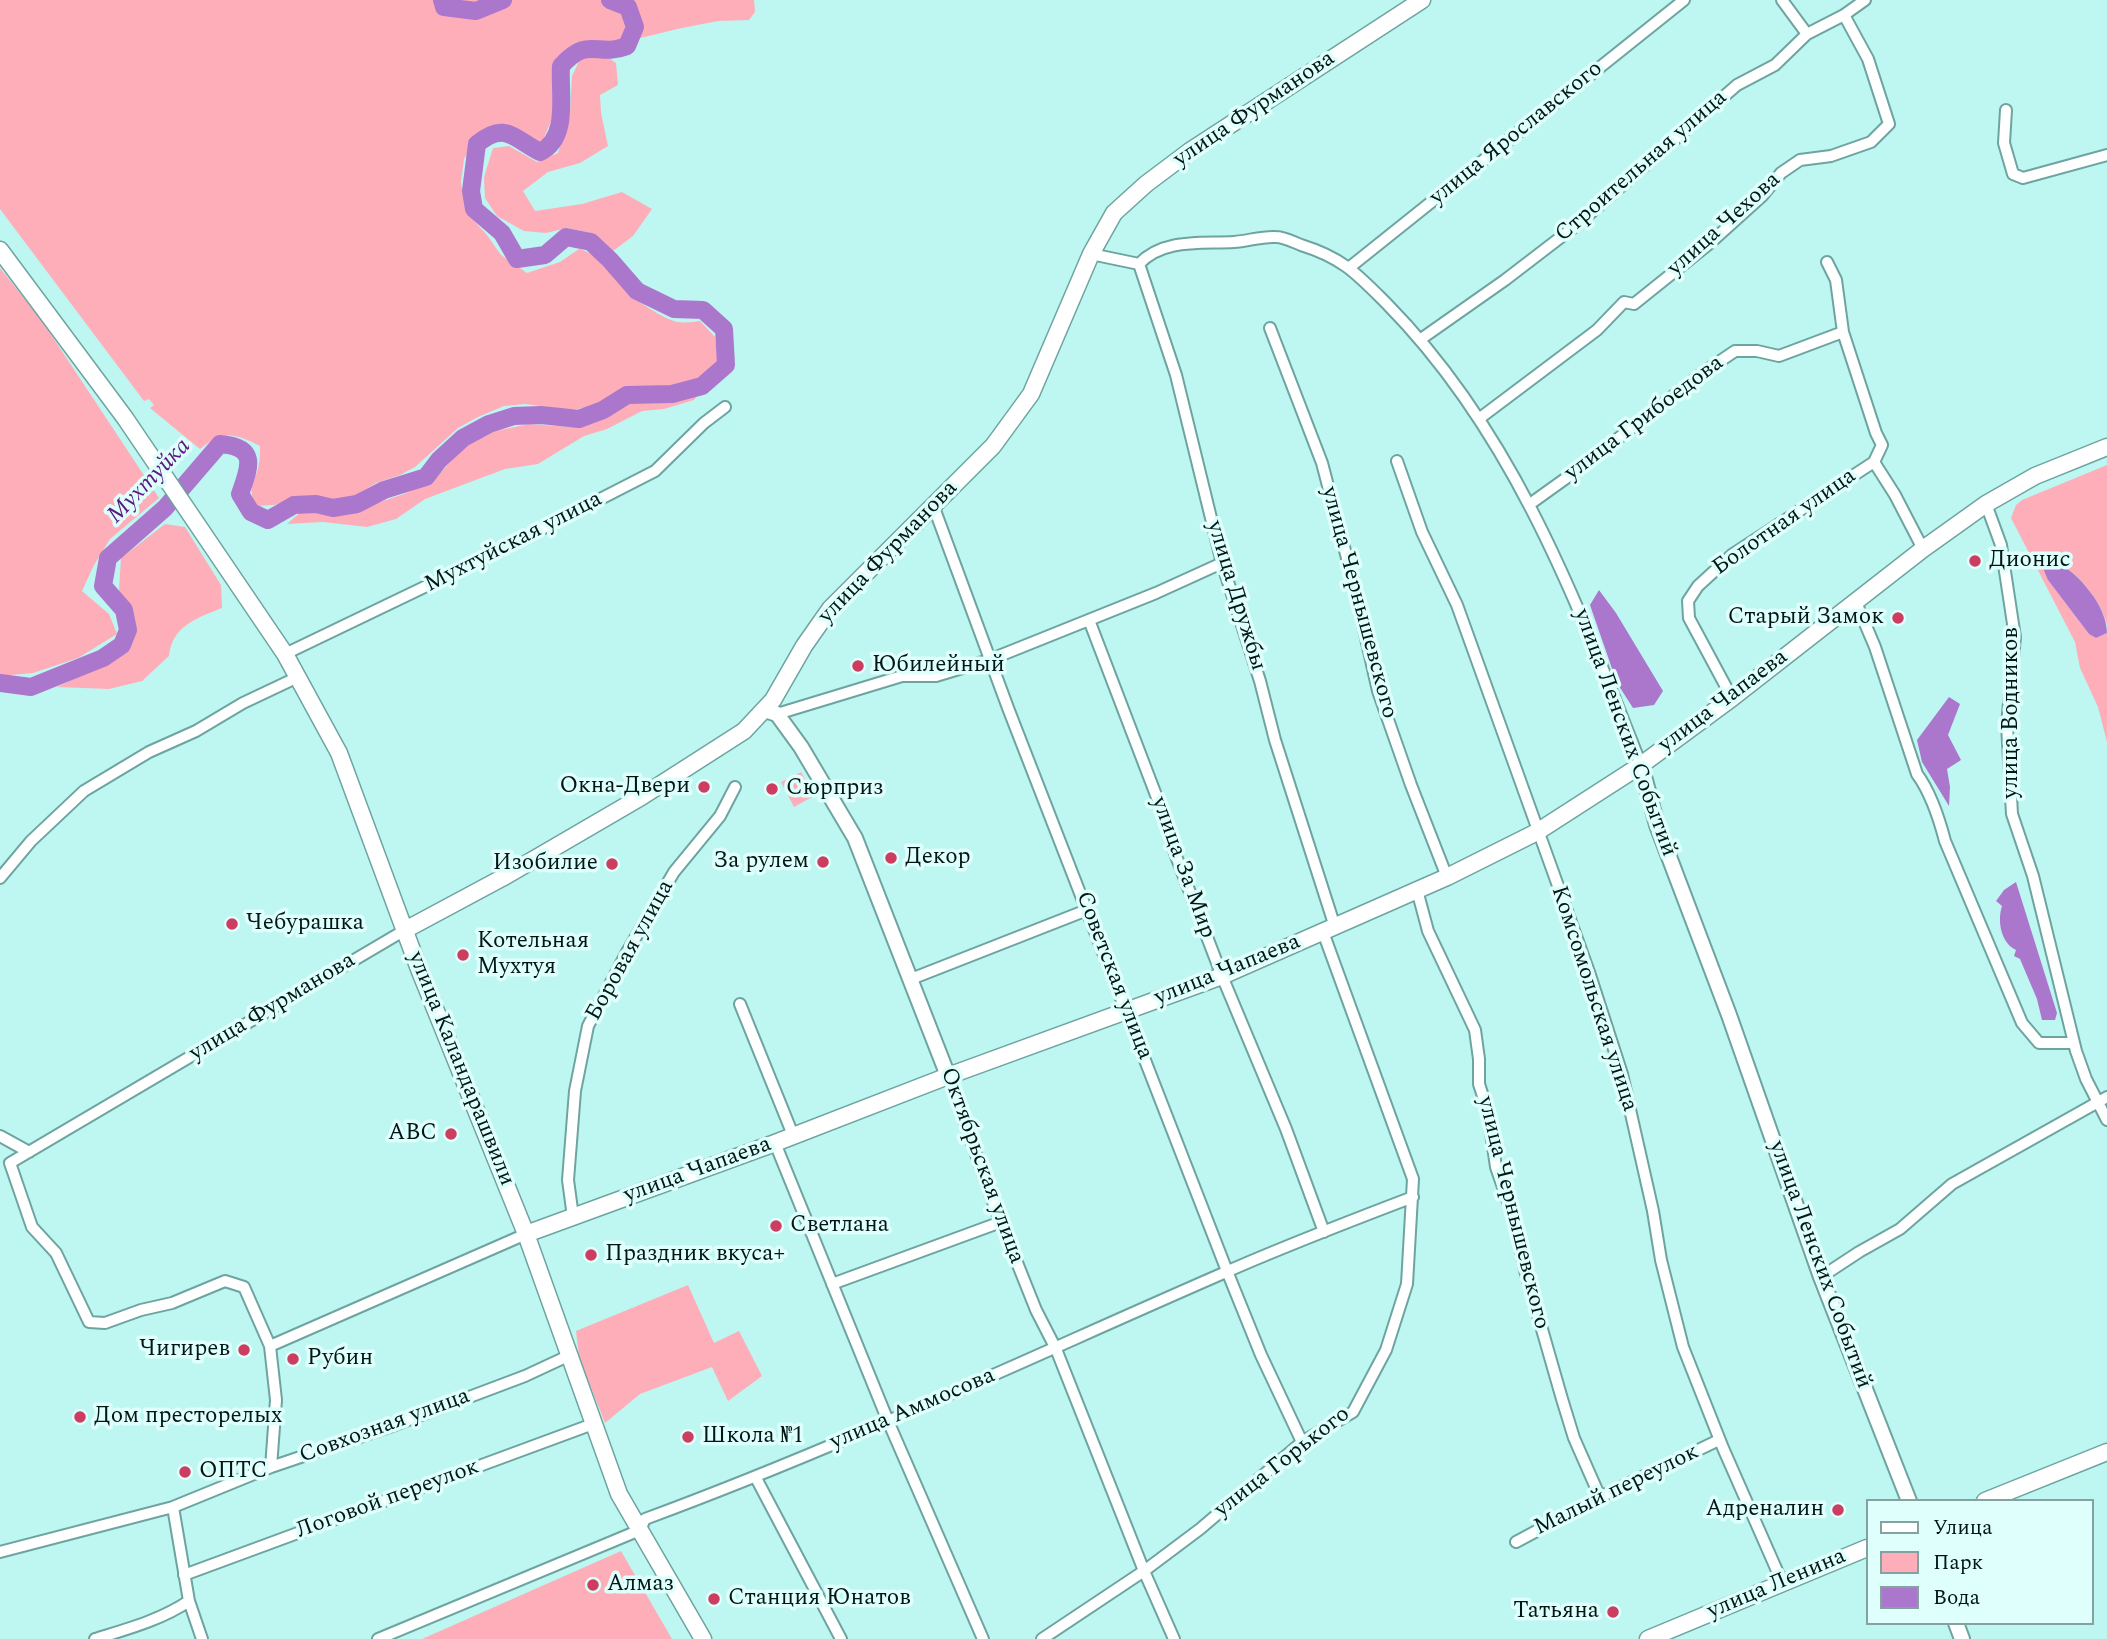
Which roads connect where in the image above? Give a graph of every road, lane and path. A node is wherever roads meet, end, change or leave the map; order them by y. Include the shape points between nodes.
1 (1422, 0) edge
2 (1684, 0) edge
3 (1782, 0) edge
4 (1866, 0) edge
5 (1844, 15) junction
6 (1807, 34) junction
7 (2006, 110) dead end
8 (2107, 155) edge
9 (0, 250) edge
10 (1091, 254) junction
11 (1827, 262) dead end
12 (1139, 264) junction
13 (1350, 267) junction
14 (1270, 328) dead end
15 (1843, 332) junction
16 (1421, 339) junction
17 (725, 407) dead end
18 (1480, 418) junction
19 (2107, 447) edge
20 (1397, 461) dead end
21 (1874, 462) junction
22 (1530, 504) junction
23 (933, 505) junction
24 (1986, 505) junction
25 (1923, 549) junction
26 (1222, 563) junction
27 (1856, 600) junction
28 (1089, 620) junction
29 (285, 654) junction
30 (989, 660) junction
31 (298, 677) junction
32 (1732, 698) junction
33 (771, 712) junction
34 (1641, 765) junction
35 (735, 787) dead end
36 (1537, 832) junction
37 (1447, 877) junction
38 (0, 878) edge
39 (1417, 890) junction
40 (1087, 910) junction
41 (405, 930) junction
42 (1329, 930) junction
43 (1222, 976) junction
44 (911, 979) junction
45 (740, 1004) dead end
46 (1126, 1012) junction
47 (2074, 1043) junction
48 (948, 1076) junction
49 (2103, 1100) edge
50 (2107, 1120) edge
51 (793, 1135) junction
52 (0, 1136) edge
53 (775, 1143) junction
54 (29, 1152) junction
55 (1413, 1197) junction
56 (573, 1217) junction
57 (1001, 1222) junction
58 (1324, 1232) junction
59 (526, 1234) junction
60 (1227, 1271) junction
61 (1821, 1277) junction
62 (832, 1284) junction
63 (270, 1346) junction
64 (1056, 1349) junction
65 (568, 1356) junction
66 (888, 1421) junction
67 (593, 1424) junction
68 (1719, 1440) junction
69 (1303, 1442) junction
70 (2107, 1452) edge
71 (271, 1467) junction
72 (756, 1478) junction
73 (1600, 1497) junction
74 (1908, 1499) edge
75 (1990, 1499) edge
76 (173, 1507) junction
77 (640, 1530) junction
78 (1516, 1542) dead end
79 (1866, 1548) edge
80 (0, 1552) edge
81 (1144, 1570) junction
82 (184, 1575) junction
83 (1782, 1582) junction
84 (189, 1601) junction
85 (95, 1639) edge
86 (202, 1639) edge
87 (378, 1639) edge
88 (703, 1639) edge
89 (841, 1639) edge
90 (984, 1639) edge
91 (1042, 1639) edge
92 (1174, 1639) edge
93 (1648, 1639) edge

1 - 10 main road, улица Фурманова via 1146,184 1114,212
2 - 13 street, улица Ярославского
3 - 6 street
4 - 5 street, Строительная улица
5 - 6 street, Строительная улица
5 - 18 street, улица Чехова via 1868,59 1889,124 1871,142 1831,156 1800,160 1781,173 1762,196 1677,271 1634,304 1623,302 1597,330
6 - 16 street, Строительная улица via 1775,65 1737,85 1578,224
7 - 8 street via 2004,143 2013,174 2023,178
9 - 29 main road, улица Каландарашвили via 125,418
10 - 12 street
10 - 23 main road, улица Фурманова via 1031,394 993,446
11 - 15 street via 1836,280
12 - 13 street, улица Ленских Событий via 1148,254 1188,242 1277,237 1321,251
12 - 26 street, улица Дружбы via 1176,375
13 - 16 street, улица Ленских Событий
14 - 37 street, улица Чернышевского via 1322,463 1378,691
15 - 21 street via 1882,445
15 - 22 street, улица Грибоедова via 1779,356 1735,351
16 - 18 street, улица Ленских Событий
17 - 29 street, Мухтуйская улица via 655,471
18 - 22 street, улица Ленских Событий
19 - 24 main road, улица Чапаева via 2035,476
20 - 36 street, Комсомольская улица via 1457,606
21 - 25 street
21 - 32 street, Болотная улица via 1733,554 1688,601 1689,618
22 - 34 street, улица Ленских Событий
23 - 30 street, Советская улица
23 - 33 main road, улица Фурманова via 830,609
24 - 25 main road, улица Чапаева
24 - 47 street, улица Водников via 2001,545 2015,637 2007,725 2012,814 2033,876
25 - 27 main road, улица Чапаева
26 - 28 street
26 - 42 street, улица Дружбы
27 - 32 main road, улица Чапаева
27 - 47 street via 1917,774 1926,786 2022,1023 2039,1043
28 - 30 street
28 - 43 street, улица За Мир
29 - 31 main road, улица Каландарашвили
30 - 33 street via 936,676 902,676
30 - 40 street, Советская улица
31 - 38 street via 149,752 84,791
31 - 41 main road, улица Каландарашвили via 339,753
32 - 34 main road, улица Чапаева
33 - 41 main road, улица Фурманова via 641,797
33 - 44 street, Октябрьская улица via 802,747 855,838
34 - 36 main road, улица Чапаева
34 - 61 street, улица Ленских Событий via 1657,825
35 - 56 street, Боровая улица via 720,817 674,872 588,1026 575,1091 568,1180
36 - 37 main road, улица Чапаева
36 - 68 street, Комсомольская улица via 1622,1074 1683,1347
37 - 39 main road, улица Чапаева
39 - 42 main road, улица Чапаева
39 - 73 street, улица Чернышевского via 1429,931 1475,1030 1479,1084 1496,1167 1574,1438
40 - 44 street
40 - 46 street, Советская улица
41 - 54 street, улица Фурманова
41 - 59 main road, улица Каландарашвили
42 - 43 main road, улица Чапаева
42 - 55 street, улица Горького via 1413,1179
43 - 46 main road, улица Чапаева
43 - 58 street, улица За Мир
44 - 48 street, Октябрьская улица
45 - 51 street
46 - 48 main road, улица Чапаева
46 - 60 street, Советская улица
47 - 49 street, улица Водников via 2086,1079
48 - 51 main road, улица Чапаева
48 - 57 street, Октябрьская улица
49 - 50 street, улица Водников
49 - 61 street via 1952,1184 1900,1229
51 - 53 main road, улица Чапаева
52 - 54 street
53 - 56 main road, улица Чапаева
53 - 62 street
54 - 63 street, улица Фурманова via 10,1163 32,1227 56,1253 89,1322 105,1323 172,1303 225,1281 244,1287
55 - 58 street, улица Аммосова
55 - 69 street, улица Горького via 1407,1284 1386,1350 1353,1412
56 - 59 main road, улица Чапаева
57 - 62 street
57 - 64 street, Октябрьская улица
58 - 60 street, улица Аммосова
59 - 63 street, улица Чапаева
59 - 65 main road, улица Каландарашвили
60 - 64 street, улица Аммосова
60 - 69 street, Советская улица
61 - 74 street, улица Ленских Событий
62 - 66 street
63 - 71 street via 276,1400
64 - 66 street, улица Аммосова
64 - 81 street, Октябрьская улица
65 - 67 main road, улица Каландарашвили
65 - 71 street, Совхозная улица via 395,1425
66 - 72 street, улица Аммосова
66 - 90 street
67 - 77 main road, улица Каландарашвили via 619,1494
67 - 82 street, Логовой переулок
68 - 73 street, Малый переулок
68 - 83 street, Комсомольская улица
69 - 81 street, улица Горького
70 - 75 main road
71 - 76 street, Совхозная улица
72 - 77 street, улица Аммосова via 645,1519
72 - 89 street
73 - 78 street, Малый переулок
76 - 80 street, Совхозная улица
76 - 82 street
77 - 87 street, улица Аммосова
77 - 88 main road, улица Каландарашвили
79 - 83 main road, улица Ленина
81 - 91 street, улица Горького
81 - 92 street, Октябрьская улица
82 - 84 street
83 - 93 main road, улица Ленина
84 - 85 street via 147,1622
84 - 86 street

